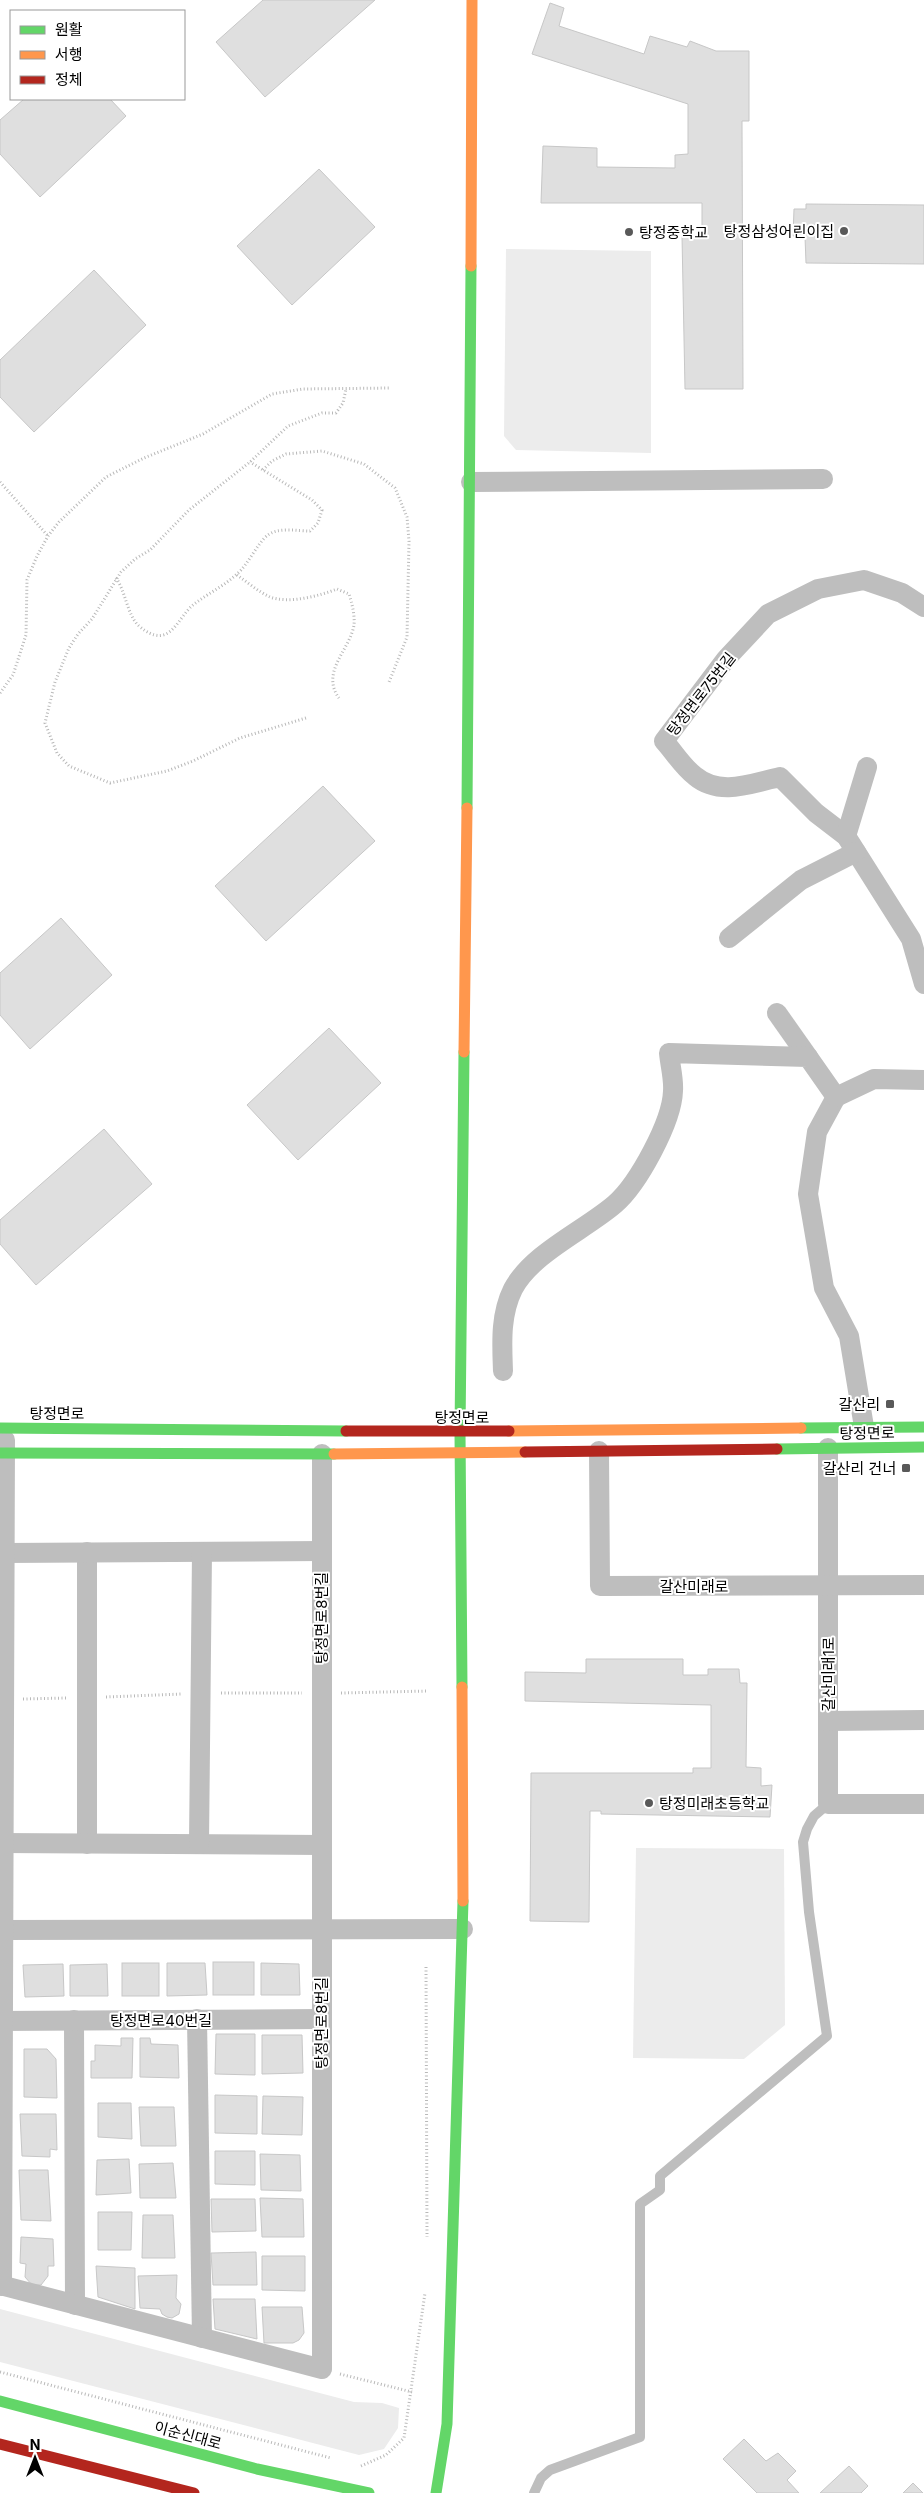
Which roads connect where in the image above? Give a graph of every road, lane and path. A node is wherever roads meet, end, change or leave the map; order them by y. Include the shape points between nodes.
1 (472, 0) edge
2 (391, 388) dead end
3 (346, 389) junction
4 (250, 462) junction
5 (263, 470) junction
6 (823, 479) dead end
7 (0, 482) edge
8 (471, 482) junction
9 (48, 536) junction
10 (237, 575) junction
11 (116, 578) junction
12 (924, 607) edge
13 (390, 682) dead end
14 (0, 693) edge
15 (339, 698) dead end
16 (306, 718) dead end
17 (867, 767) dead end
18 (851, 844) junction
19 (729, 938) dead end
20 (924, 984) edge
21 (777, 1013) dead end
22 (808, 1057) junction
23 (924, 1080) edge
24 (836, 1097) junction
25 (503, 1372) dead end
26 (864, 1427) junction
27 (924, 1427) edge
28 (2, 1428) edge
29 (460, 1432) junction
30 (924, 1447) edge
31 (828, 1448) junction
32 (599, 1451) junction
33 (460, 1452) junction
34 (2, 1453) edge
35 (322, 1454) junction
36 (322, 1551) junction
37 (86, 1552) junction
38 (202, 1552) junction
39 (4, 1553) junction
40 (828, 1585) junction
41 (924, 1585) edge
42 (924, 1720) edge
43 (828, 1721) junction
44 (828, 1804) junction
45 (924, 1804) edge
46 (1, 1843) edge
47 (86, 1844) junction
48 (199, 1844) junction
49 (321, 1845) junction
50 (321, 1929) junction
51 (463, 1929) junction
52 (1, 1930) edge
53 (321, 2019) junction
54 (74, 2020) junction
55 (197, 2020) junction
56 (1, 2021) edge
57 (1, 2286) edge
58 (75, 2305) junction
59 (202, 2338) junction
60 (322, 2369) junction
61 (412, 2392) dead end
62 (0, 2401) edge
63 (0, 2444) edge
64 (194, 2493) edge
65 (370, 2493) edge
66 (436, 2493) edge
67 (534, 2493) edge

1 - 8 street
2 - 3 path
3 - 4 path via 343,403 336,413 322,413 288,426
3 - 9 path via 303,389 272,394 203,434 106,477
4 - 5 path
4 - 11 path via 189,510 150,550 135,559
5 - 10 path via 312,500 322,510 318,523 310,531 268,535
5 - 13 path via 286,454 322,451 364,464 395,488 407,517 409,541 407,637
6 - 8 street
7 - 9 path
8 - 29 street
9 - 14 path via 26,580 26,635 13,675
10 - 11 path via 190,607 176,629 163,634 150,633 138,625 131,616 124,589
10 - 15 path via 280,600 337,589 349,594 354,625 332,681
11 - 16 path via 70,648 50,699 45,723 57,754 70,766 110,783 127,780 193,761 240,738
12 - 18 street, 탕정면로75번길 via 902,593 864,580 818,589 768,614 726,659 664,741 695,776 712,787 730,788 780,777
17 - 18 street via 859,789
18 - 19 street
18 - 20 street, 탕정면로75번길 via 911,939
21 - 22 street
22 - 24 street
22 - 25 street via 669,1053 673,1091 665,1126 644,1165 616,1204 535,1263 513,1289 502,1328
23 - 24 street via 874,1079
24 - 26 street via 817,1132 808,1194 824,1288 849,1336
26 - 27 street, 탕정면로
26 - 29 street, 탕정면로
28 - 29 street, 탕정면로
28 - 34 street
29 - 33 street
30 - 31 street, 탕정면로
31 - 32 street, 탕정면로
31 - 40 street, 갈산미래1로
32 - 33 street, 탕정면로
32 - 40 street, 갈산미래로 via 600,1586
33 - 35 street, 탕정면로
33 - 51 street
34 - 35 street, 탕정면로
34 - 39 street
35 - 36 street, 탕정면로8번길
36 - 38 street, 탕정면로8번길
36 - 49 street, 탕정면로8번길
37 - 38 street, 탕정면로8번길
37 - 39 street, 탕정면로8번길
37 - 47 street
38 - 48 street
39 - 46 street
40 - 41 street, 갈산미래로
40 - 43 street, 갈산미래1로
42 - 43 street
43 - 44 street, 갈산미래1로
44 - 45 street
44 - 67 lane via 814,1816 803,1842 809,1912 827,2036 660,2176 660,2190 640,2204 640,2437 550,2470 541,2478
46 - 47 street
46 - 52 street
47 - 48 street
48 - 49 street
49 - 50 street, 탕정면로8번길
50 - 51 street
50 - 52 street
50 - 53 street, 탕정면로8번길
51 - 66 street via 447,2424
52 - 56 street
53 - 55 street, 탕정면로40번길
53 - 60 street, 탕정면로8번길
54 - 55 street, 탕정면로40번길
54 - 56 street, 탕정면로40번길
54 - 58 street
55 - 59 street
56 - 57 street
57 - 58 street
58 - 59 street
59 - 60 street
60 - 61 path
62 - 65 street, 이순신대로 via 256,2469
63 - 64 street

